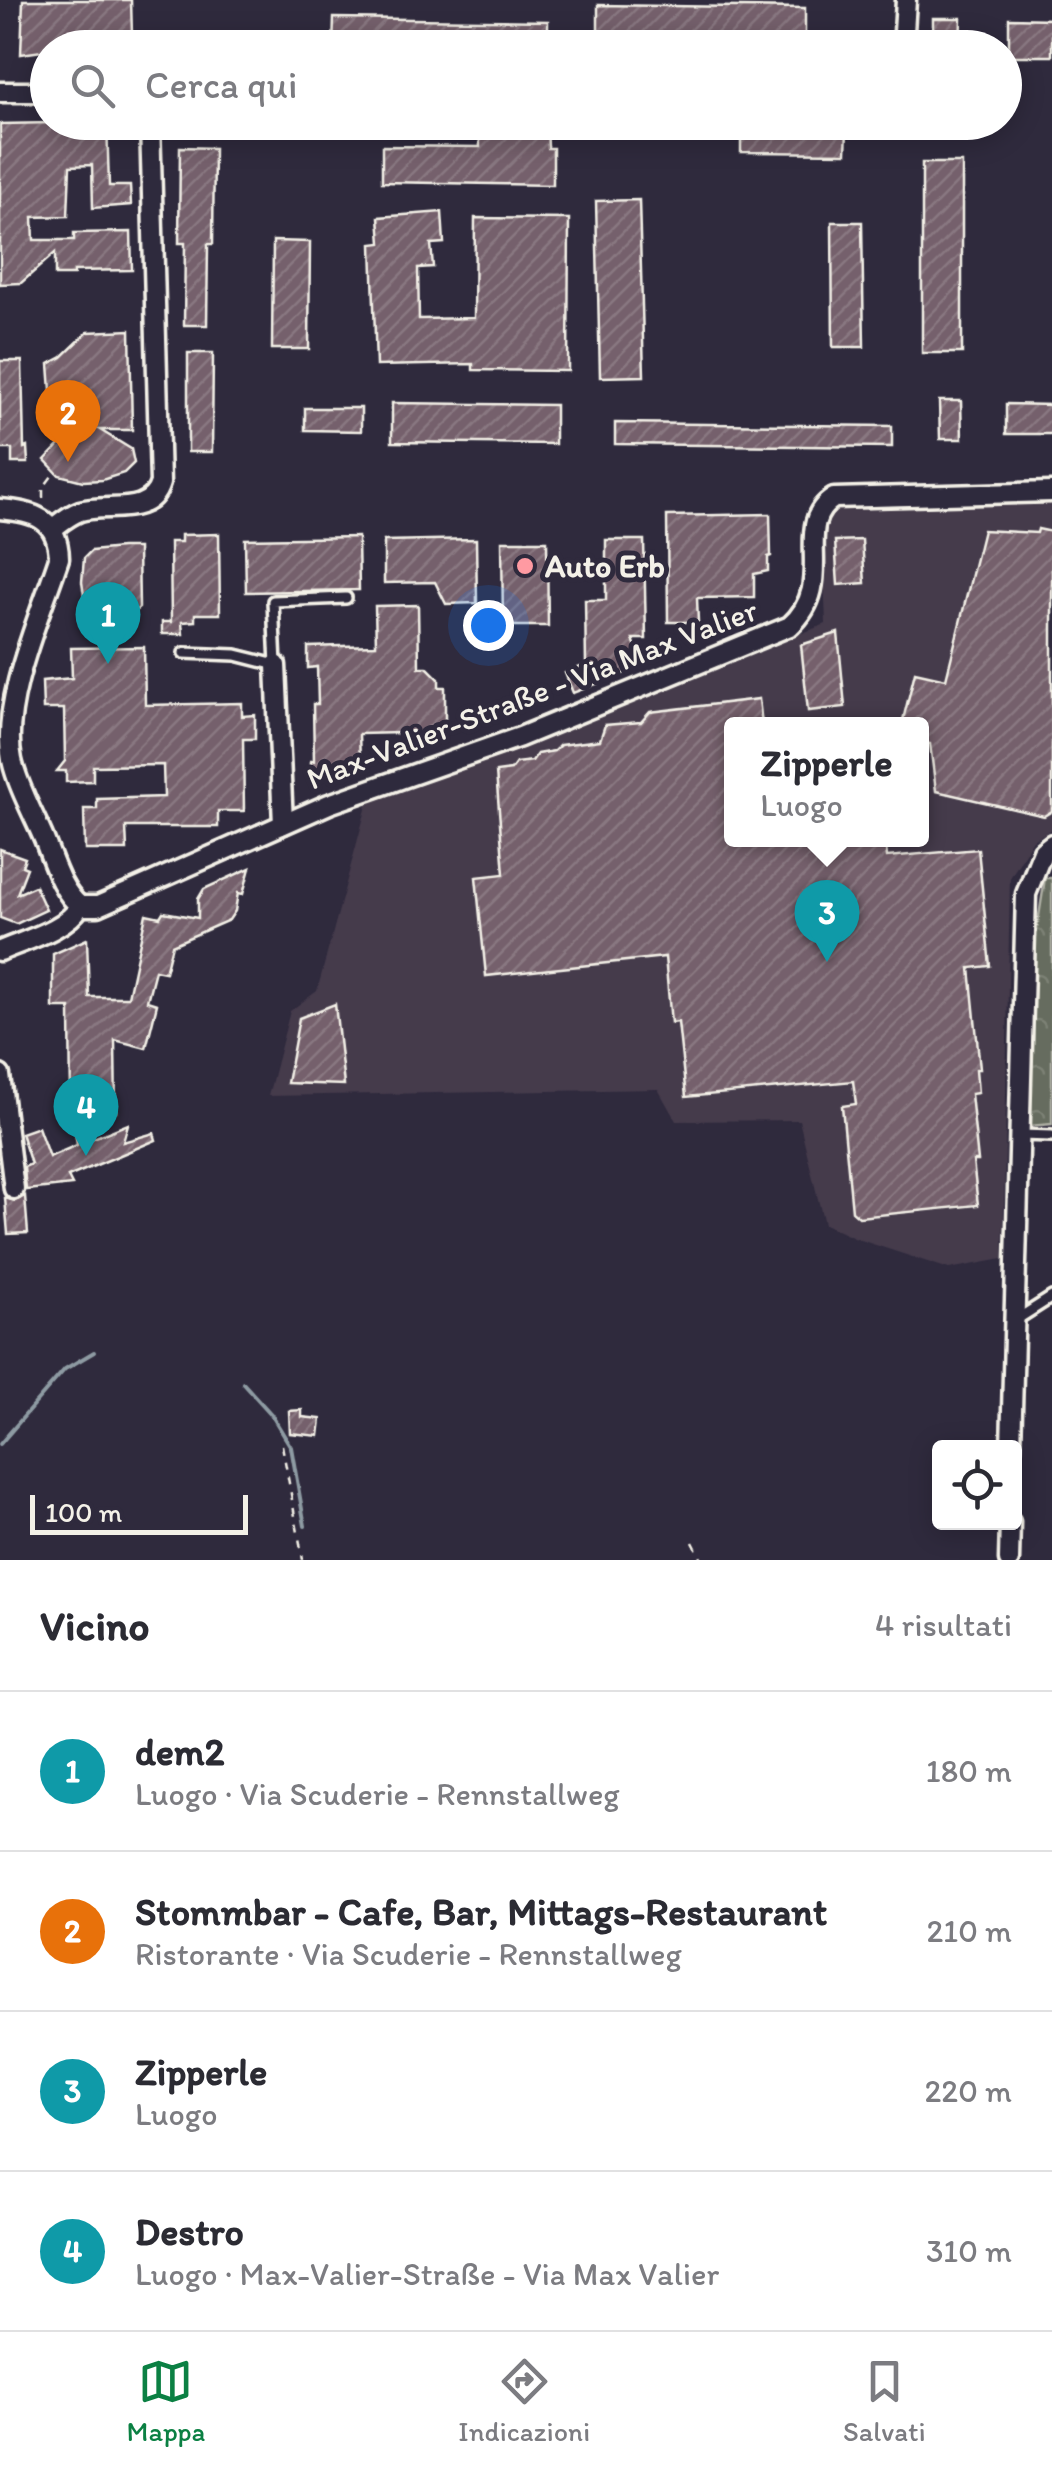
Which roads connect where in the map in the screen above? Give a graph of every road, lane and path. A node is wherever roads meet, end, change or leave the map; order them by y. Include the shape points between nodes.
1 (906, 0) edge
2 (905, 30) edge
3 (0, 92) edge
4 (30, 92) edge
5 (150, 140) edge
6 (55, 472) dead end
7 (1052, 492) edge
8 (43, 498) dead end
9 (0, 509) edge
10 (52, 529) junction
11 (346, 598) dead end
12 (184, 653) dead end
13 (276, 665) junction
14 (283, 824) junction
15 (1052, 844) edge
16 (80, 906) junction
17 (0, 951) edge
18 (0, 1075) edge
19 (1018, 1135) junction
20 (1052, 1136) edge
21 (14, 1189) dead end
22 (1052, 1297) edge
23 (1014, 1322) junction
24 (1011, 1440) edge
25 (282, 1445) dead end
26 (1010, 1530) edge
27 (693, 1542) dead end
28 (303, 1560) edge
29 (702, 1560) edge
30 (1009, 1560) edge

1 - 2 street
3 - 4 street
5 - 10 street via 160,483 144,504 82,511
6 - 8 path via 42,488
7 - 14 street, Max-Valier-Straße - Via Max Valier via 845,495 825,503 815,519 810,602 790,626
9 - 10 street via 32,512
10 - 16 street via 59,558 13,700 10,745 65,889
11 - 13 lane via 273,601
12 - 13 lane
13 - 14 street, Max-Valier-Straße - Via Max Valier
14 - 16 street, Max-Valier-Straße - Via Max Valier via 98,906
15 - 19 street via 1026,894
16 - 17 street, Max-Valier-Straße - Via Max Valier via 64,923
18 - 21 street
19 - 20 lane
19 - 23 street
22 - 23 lane
23 - 24 street
25 - 28 path
26 - 30 street
27 - 29 path

